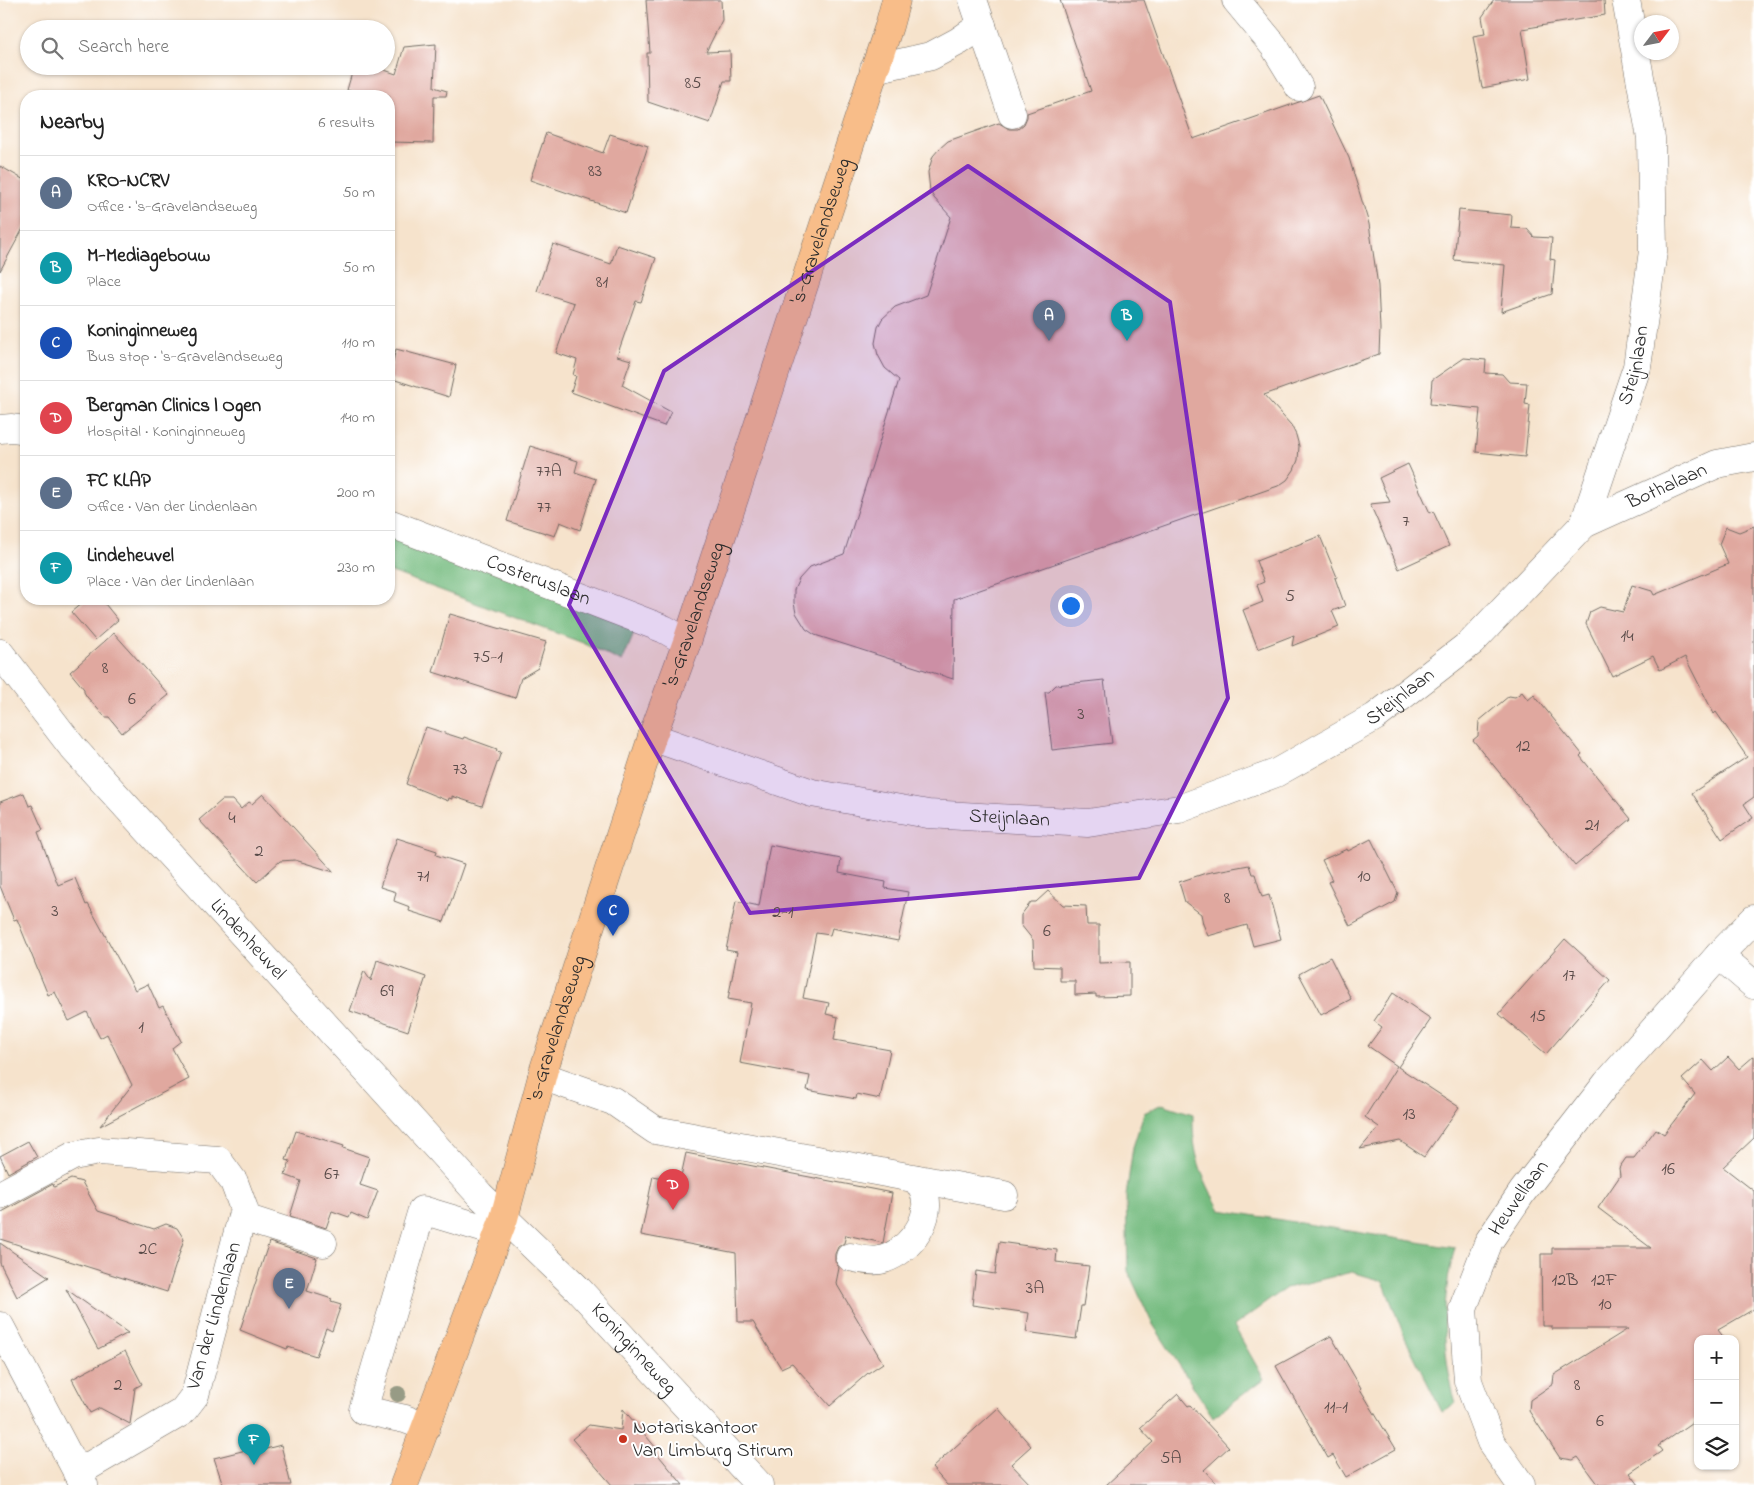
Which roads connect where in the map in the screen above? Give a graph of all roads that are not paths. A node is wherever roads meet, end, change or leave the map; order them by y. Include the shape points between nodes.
1 (896, 0) edge
2 (973, 0) edge
3 (1236, 0) edge
4 (1626, 0) edge
5 (982, 25) junction
6 (874, 69) junction
7 (1299, 87) dead end
8 (1012, 114) dead end
9 (0, 429) edge
10 (20, 429) edge
11 (1754, 457) edge
12 (1584, 524) junction
13 (395, 525) edge
14 (687, 642) junction
15 (0, 653) edge
16 (652, 737) junction
17 (1754, 919) edge
18 (1719, 955) junction
19 (1754, 985) edge
20 (542, 1076) junction
21 (917, 1179) junction
22 (0, 1195) edge
23 (1004, 1195) dead end
24 (242, 1217) junction
25 (502, 1225) junction
26 (324, 1243) dead end
27 (850, 1257) dead end
28 (0, 1326) edge
29 (426, 1427) junction
30 (81, 1479) edge
31 (404, 1485) edge
32 (759, 1485) edge
33 (1521, 1485) edge

1 - 6 main road, 's-Gravelandseweg
2 - 5 street
3 - 7 street via 1274,46
4 - 12 street, Steijnlaan via 1651,138 1654,251 1637,367
5 - 6 street via 931,56
5 - 8 street
6 - 14 main road, 's-Gravelandseweg
9 - 10 street
11 - 12 street, Bothalaan via 1717,464
12 - 16 street, Steijnlaan via 1472,642 1375,717 1276,773 1179,809 1088,823 928,814 812,794
13 - 14 street, Costeruslaan via 664,629
14 - 16 main road, 's-Gravelandseweg
15 - 25 street, Lindenheuvel via 73,748 480,1195
16 - 20 main road, 's-Gravelandseweg
17 - 18 street, Heuvellaan
18 - 19 street
18 - 33 street, Heuvellaan via 1607,1083 1523,1191 1489,1241 1463,1308 1468,1381 1490,1442
20 - 21 street via 613,1101 655,1130
20 - 25 main road, 's-Gravelandseweg
21 - 23 street
21 - 27 street via 925,1196 926,1209 915,1236 894,1255 882,1260
22 - 24 street, Van der Lindenlaan via 72,1156 99,1151 218,1160 234,1182 244,1209
24 - 26 street, Van der Lindenlaan
24 - 30 street, Van der Lindenlaan via 195,1395 182,1412
25 - 29 main road, 's-Gravelandseweg
25 - 29 street via 422,1210 363,1410
25 - 32 street, Koninginneweg via 578,1289
28 - 30 street, Van der Lindenlaan
29 - 31 main road, 's-Gravelandseweg

